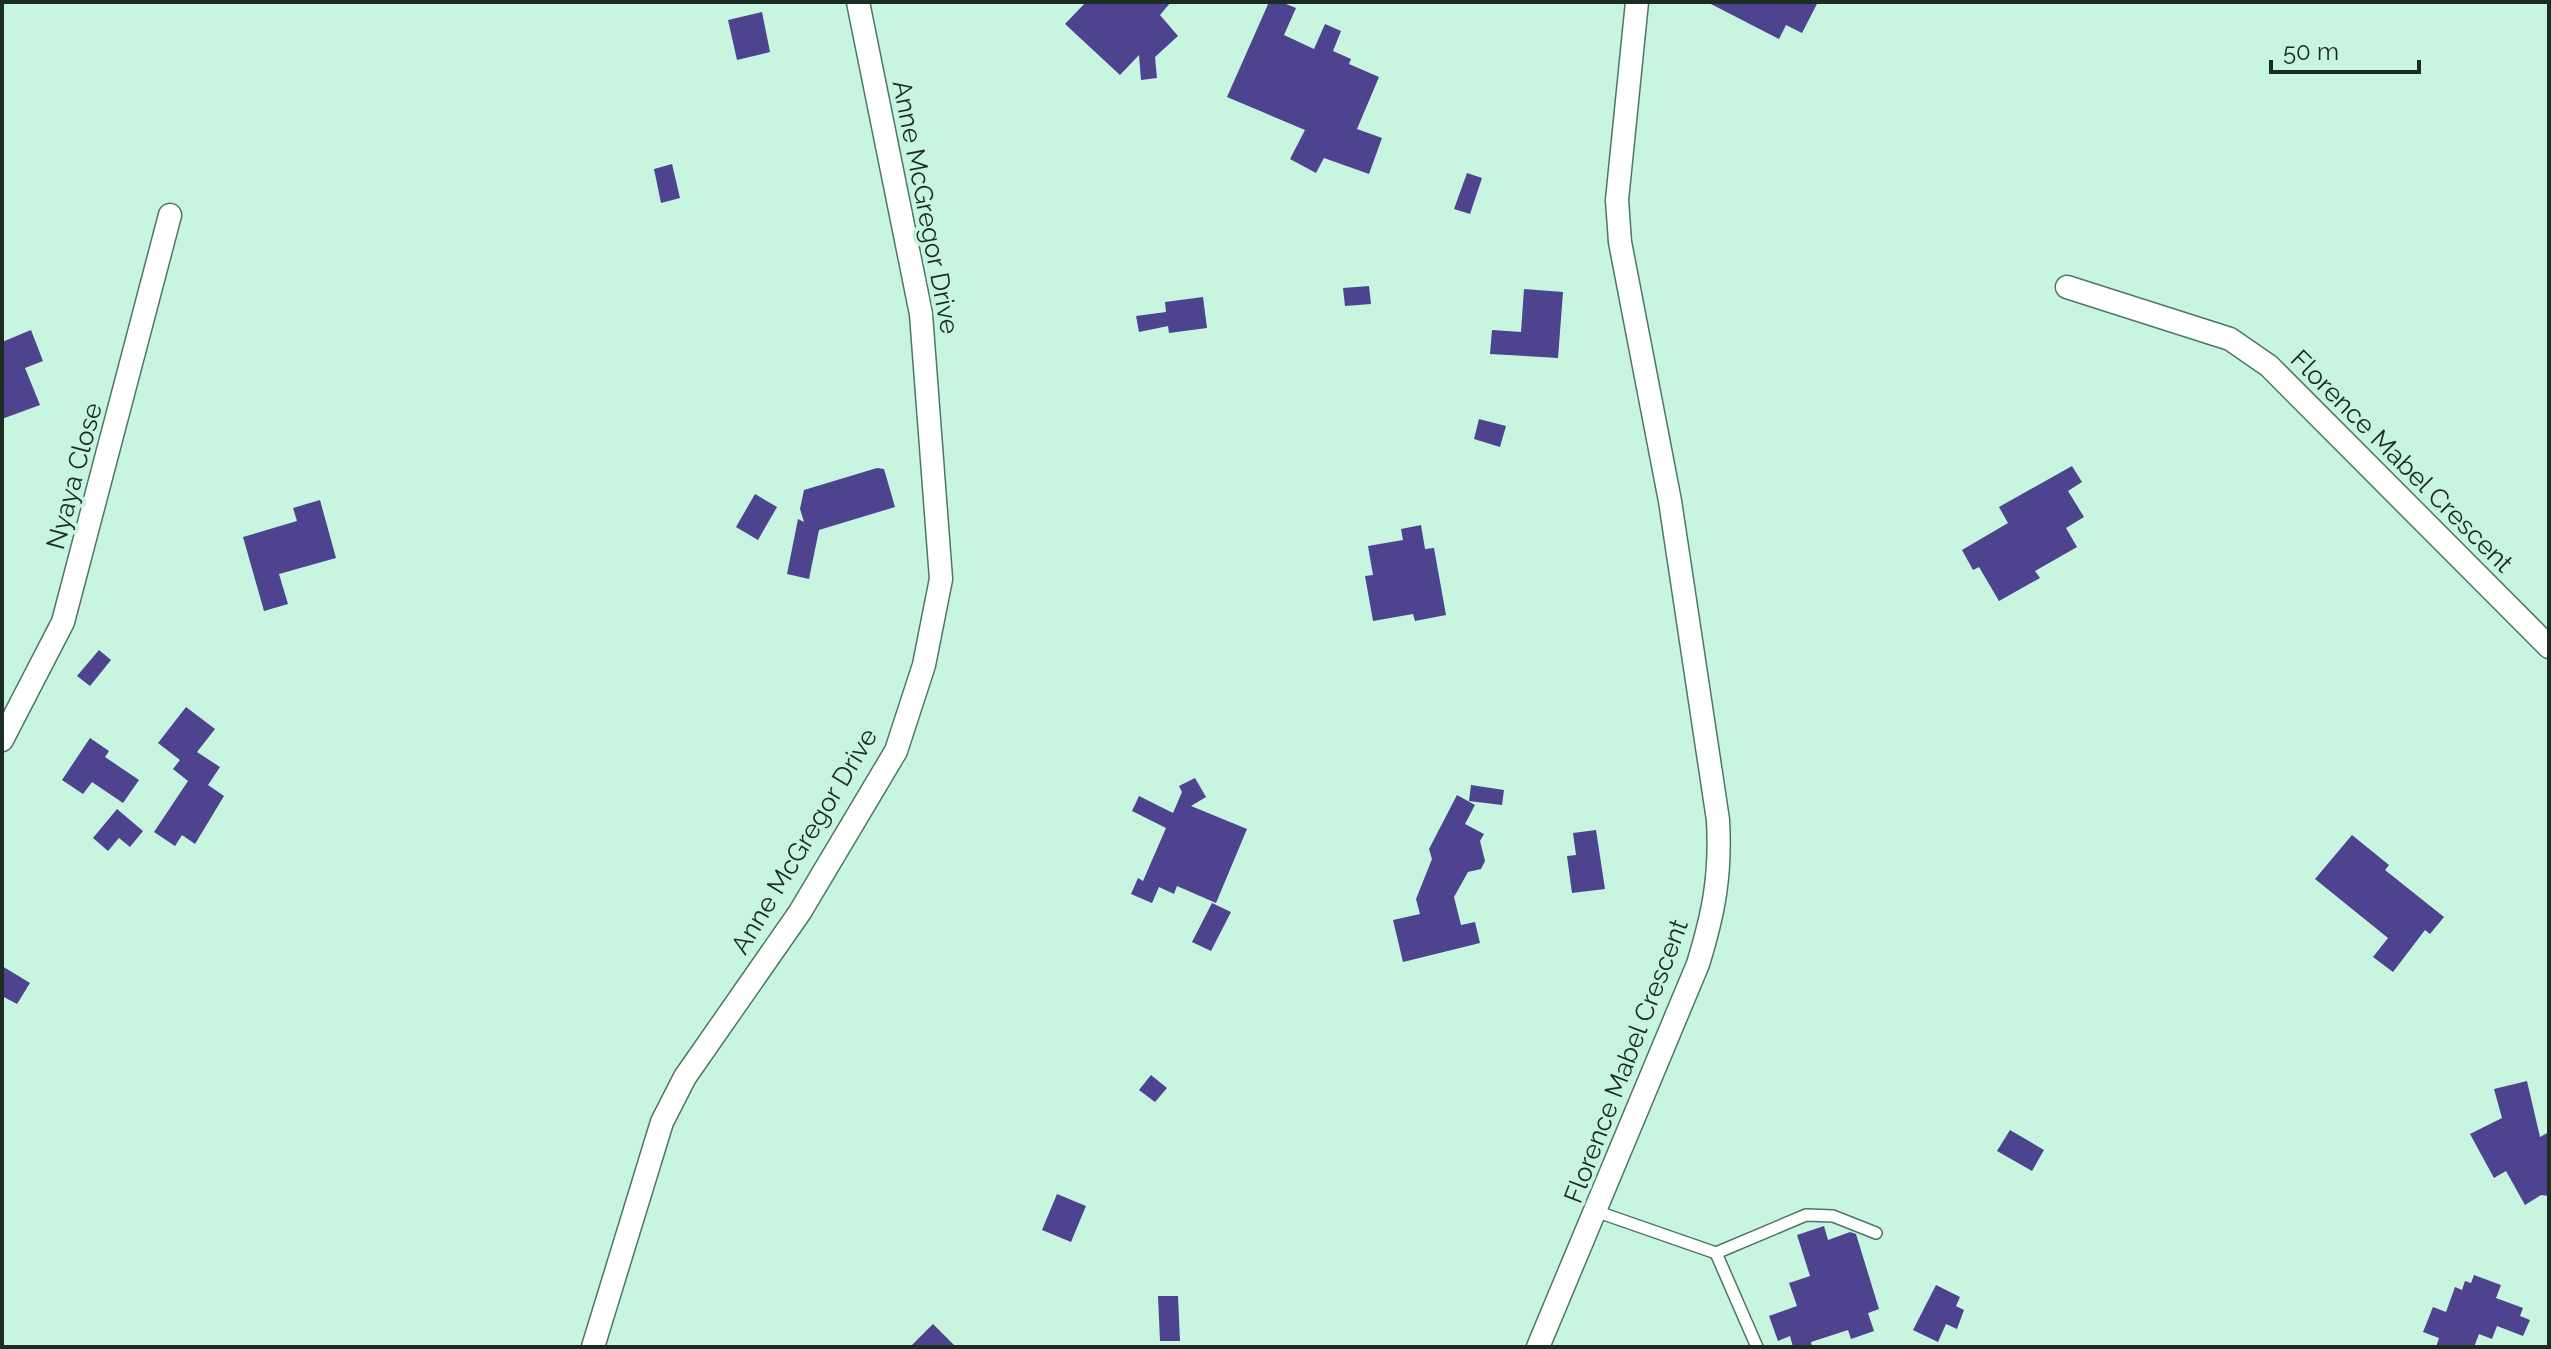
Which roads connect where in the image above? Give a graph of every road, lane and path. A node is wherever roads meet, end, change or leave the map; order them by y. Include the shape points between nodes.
1 (858, 2) edge
2 (1637, 2) edge
3 (170, 215) dead end
4 (2067, 287) dead end
5 (2549, 647) edge
6 (2, 740) edge
7 (1598, 1212) junction
8 (1876, 1233) dead end
9 (1716, 1253) junction
10 (593, 1347) edge
11 (1538, 1347) edge
12 (1757, 1347) edge

1 - 10 street, Anne McGregor Drive via 921,314 941,579 924,665 896,751 800,912 685,1077 662,1122
2 - 7 street, Florence Mabel Crescent via 1617,200 1620,242 1670,501 1721,869 1698,964
3 - 6 street, Nyaya Close via 63,622
4 - 5 street, Florence Mabel Crescent via 2230,339 2269,366
7 - 9 lane
7 - 11 street, Florence Mabel Crescent
8 - 9 lane via 1833,1216 1806,1215
9 - 12 lane

